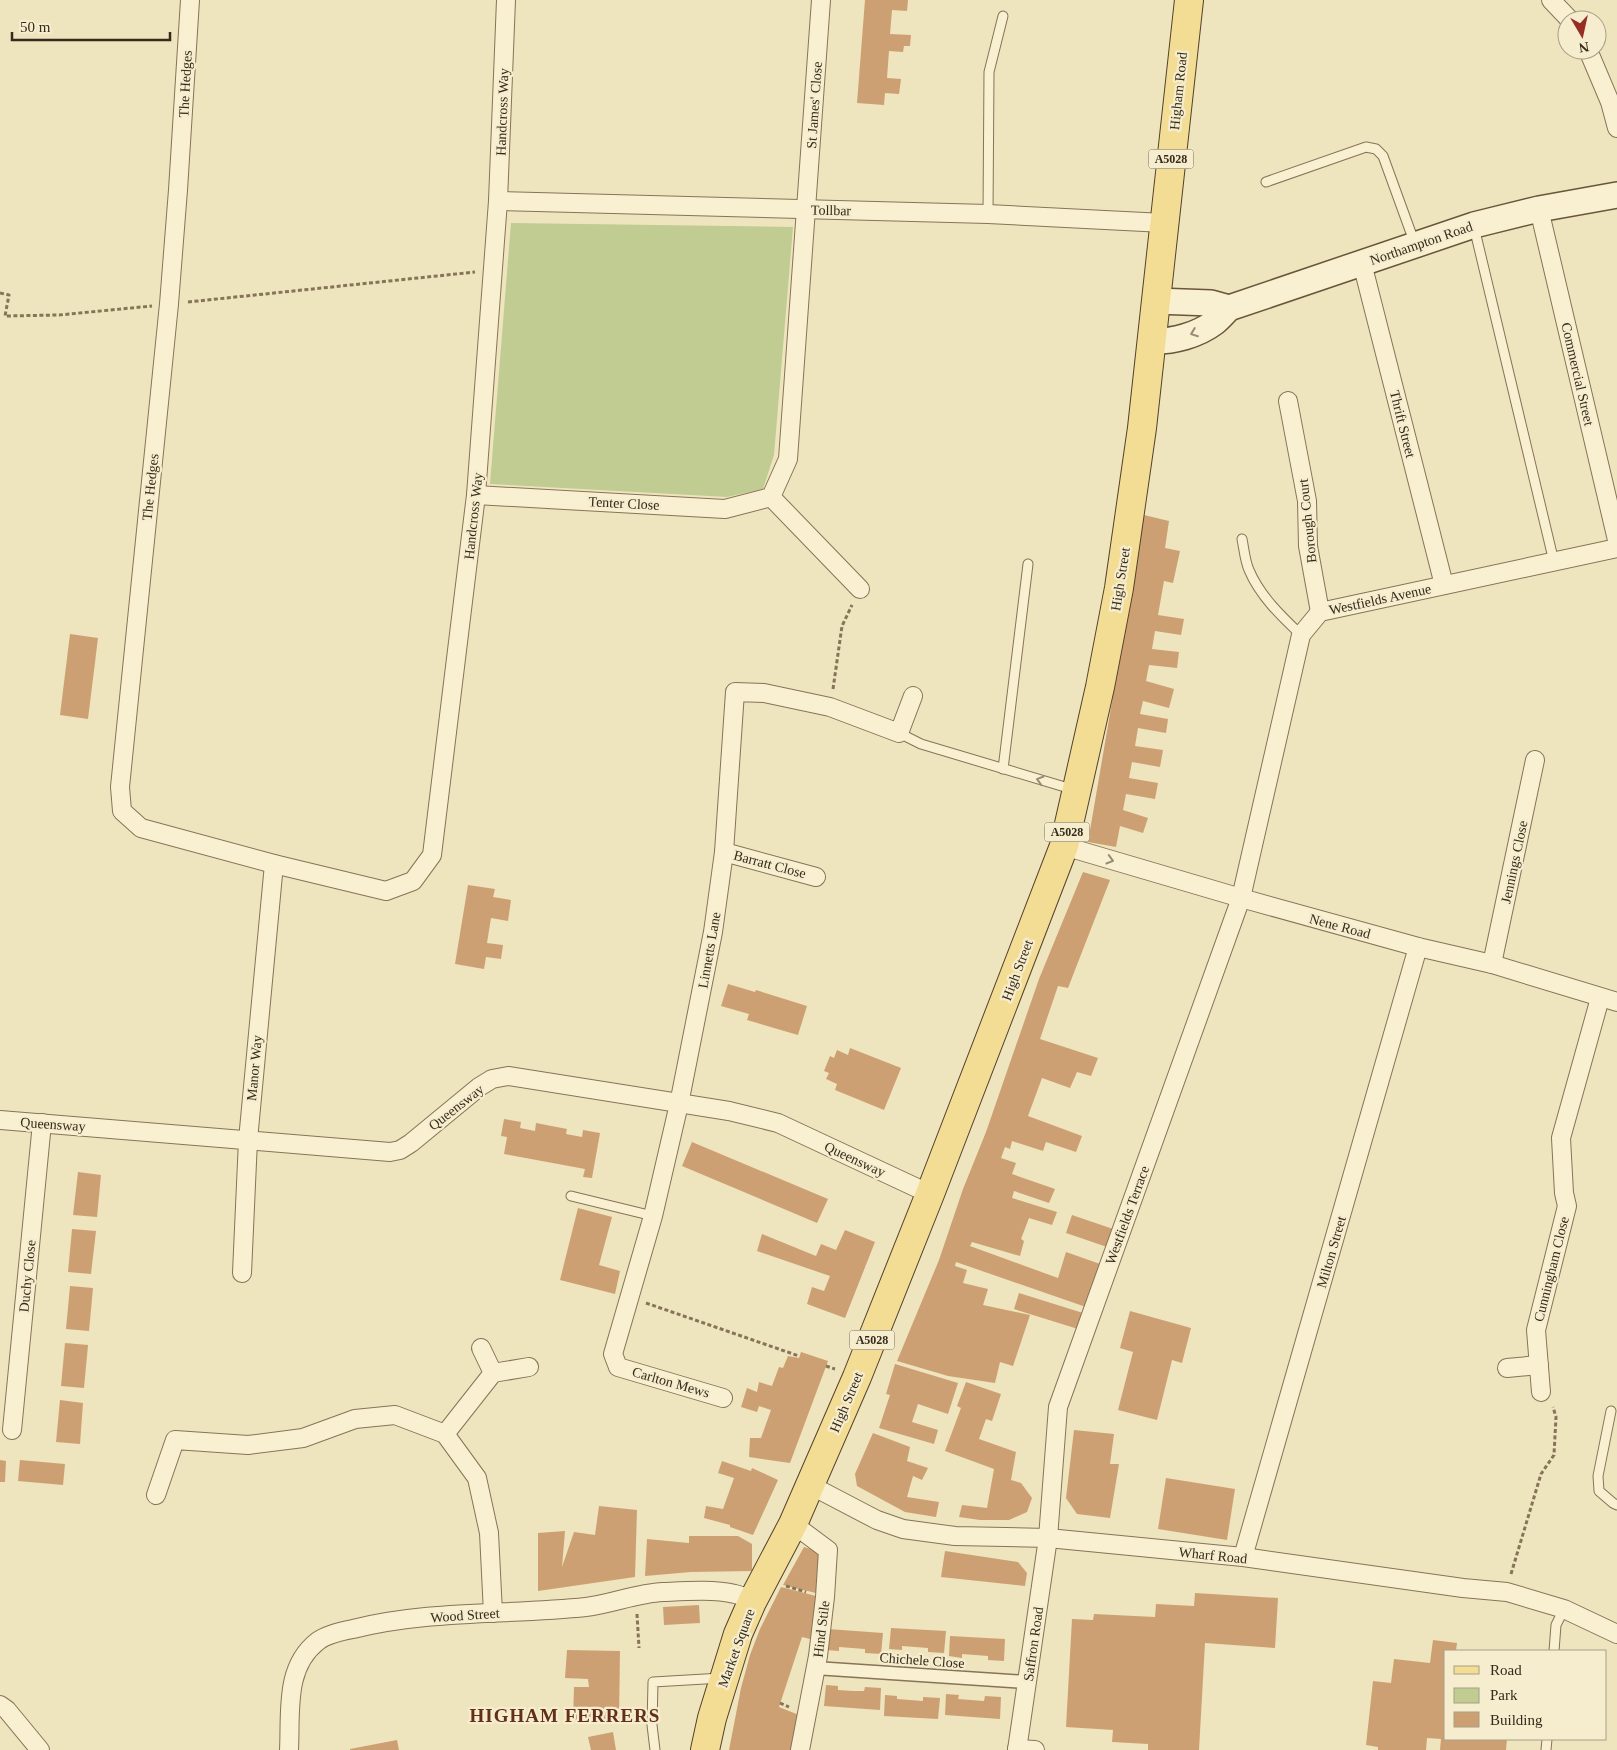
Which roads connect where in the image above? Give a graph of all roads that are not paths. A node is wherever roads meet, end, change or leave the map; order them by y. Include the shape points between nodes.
1 (190, 0) edge
2 (506, 0) edge
3 (821, 0) edge
4 (1189, 0) edge
5 (1551, 0) edge
6 (1560, 10) edge
7 (1003, 16) dead end
8 (1593, 60) edge
9 (1613, 101) edge
10 (1617, 128) edge
11 (1266, 182) dead end
12 (1617, 195) edge
13 (498, 202) junction
14 (1539, 208) junction
15 (807, 210) junction
16 (988, 214) junction
17 (1164, 223) junction
18 (1474, 224) junction
19 (1415, 244) junction
20 (1362, 263) junction
21 (1156, 301) junction
22 (1229, 308) junction
23 (1151, 341) junction
24 (1288, 401) dead end
25 (476, 495) junction
26 (771, 497) junction
27 (1242, 539) dead end
28 (1617, 540) edge
29 (1617, 548) edge
30 (1554, 562) junction
31 (1028, 564) dead end
32 (1444, 585) junction
33 (860, 589) road end
34 (1320, 612) junction
35 (1301, 635) junction
36 (913, 696) dead end
37 (899, 733) junction
38 (1535, 760) dead end
39 (1003, 769) junction
40 (1078, 791) junction
41 (1064, 846) junction
42 (724, 852) junction
43 (274, 864) junction
44 (816, 877) dead end
45 (1241, 898) junction
46 (1418, 947) junction
47 (1492, 964) junction
48 (1608, 1000) edge
49 (679, 1104) junction
50 (0, 1120) edge
51 (42, 1123) junction
52 (248, 1140) junction
53 (930, 1194) junction
54 (571, 1196) dead end
55 (653, 1216) junction
56 (242, 1273) dead end
57 (481, 1348) dead end
58 (1539, 1365) junction
59 (529, 1367) dead end
60 (618, 1367) joint
61 (1507, 1368) dead end
62 (493, 1373) junction
63 (1541, 1392) road end
64 (723, 1398) dead end
65 (1611, 1412) dead end
66 (12, 1430) dead end
67 (445, 1434) junction
68 (810, 1485) junction
69 (156, 1495) dead end
70 (1617, 1505) edge
71 (793, 1524) junction
72 (1048, 1538) junction
73 (1243, 1557) junction
74 (758, 1591) junction
75 (636, 1596) joint
76 (1564, 1609) junction
77 (492, 1613) junction
78 (1617, 1634) edge
79 (1554, 1650) edge
80 (815, 1668) junction
81 (724, 1678) junction
82 (1027, 1682) junction
83 (0, 1705) edge
84 (40, 1750) edge
85 (290, 1750) edge
86 (655, 1750) edge
87 (705, 1750) edge
88 (800, 1750) edge
89 (1023, 1750) edge

1 - 43 street, The Hedges via 168,304 120,787 122,811 141,828
2 - 13 street, Handcross Way
3 - 15 street, St James' Close
4 - 17 main road, Higham Road / A5028
5 - 6 street
7 - 16 lane via 989,72
8 - 9 street
9 - 10 street
11 - 19 lane via 1366,148 1376,149 1383,156
12 - 14 main road, Northampton Road
13 - 15 street, Tollbar
13 - 25 street, Handcross Way
14 - 18 main road, Northampton Road
14 - 28 street, Commercial Street
15 - 16 street, Tollbar
15 - 26 street via 788,459
16 - 17 street, Tollbar
17 - 21 main road, Higham Road / A5028
18 - 19 main road, Northampton Road
18 - 30 lane
19 - 20 main road, Northampton Road
20 - 22 main road, Northampton Road
20 - 32 street, Thrift Street
21 - 22 main road via 1210,303
21 - 23 main road, High Street / A5028
22 -> 23 main road via 1202,329 1168,342
23 - 40 main road, High Street / A5028 via 1119,588
24 - 34 street, Borough Court via 1307,501 1308,546
25 - 26 street, Tenter Close via 725,509
25 - 43 street, Handcross Way via 432,855 413,881 386,891
26 - 33 street
27 - 35 lane via 1248,569 1261,592
29 - 30 street, Westfields Avenue
30 - 32 street, Westfields Avenue
31 - 39 lane
32 - 34 street, Westfields Avenue
34 - 35 street, Westfields Avenue
35 - 45 street, Westfields Avenue
36 - 37 street
37 - 39 lane, Linnetts Lane via 921,744
37 - 42 street, Linnetts Lane via 830,707 764,693 735,692
38 - 47 street, Jennings Close
40 -> 39 lane, Linnetts Lane
40 - 41 main road, High Street / A5028
41 -> 45 street, Nene Road
41 - 53 main road, High Street / A5028
42 - 44 street, Barratt Close
42 - 49 street, Linnetts Lane via 713,932
43 - 52 street, Manor Way
45 - 46 street, Nene Road
45 - 72 street, Westfields Terrace via 1058,1407
46 - 47 street, Nene Road
46 - 73 street, Milton Street
47 - 48 street, Nene Road
48 - 58 street, Cunningham Close via 1561,1138 1567,1206 1536,1330
49 - 52 street, Queensway via 508,1076 492,1079 479,1087 411,1143 395,1151
49 - 53 street, Queensway via 778,1123
49 - 55 street, Linnetts Lane
50 - 51 street, Queensway
51 - 52 street, Queensway
51 - 66 street, Duchy Close
52 - 56 street, Manor Way
53 - 68 main road, High Street / A5028
54 - 55 lane
55 - 60 street, Linnetts Lane via 613,1354
57 - 62 street
58 - 61 street
58 - 63 street, Cunningham Close
59 - 62 street
60 - 64 street, Carlton Mews
62 - 67 street
65 - 70 lane via 1598,1476 1599,1491
67 - 69 street via 395,1415 355,1419 303,1438 248,1445 176,1440
67 - 77 street via 476,1478 489,1533
68 - 71 main road, High Street / A5028
68 - 72 street, Wharf Road via 877,1520 903,1529 956,1536
71 - 74 main road, High Street / A5028
71 - 80 street, Hind Stile via 828,1550
72 - 73 street, Wharf Road
72 - 82 street, Saffron Road
73 - 76 street, Wharf Road via 1507,1592
74 - 75 street, Market Square via 737,1594 662,1592
74 - 81 main road, Market Square / A5028 via 738,1634
75 - 77 street, Wood Street via 587,1606
76 - 78 street, Wharf Road
76 - 79 lane via 1556,1625
77 - 85 street, Wood Street via 373,1624 319,1640 303,1656 295,1672 289,1719
80 - 82 street, Chichele Close
80 - 88 street, Hind Stile
81 - 86 lane via 653,1682
81 - 87 main road, Market Square / A5028
82 - 89 street, Saffron Road
83 - 84 street

